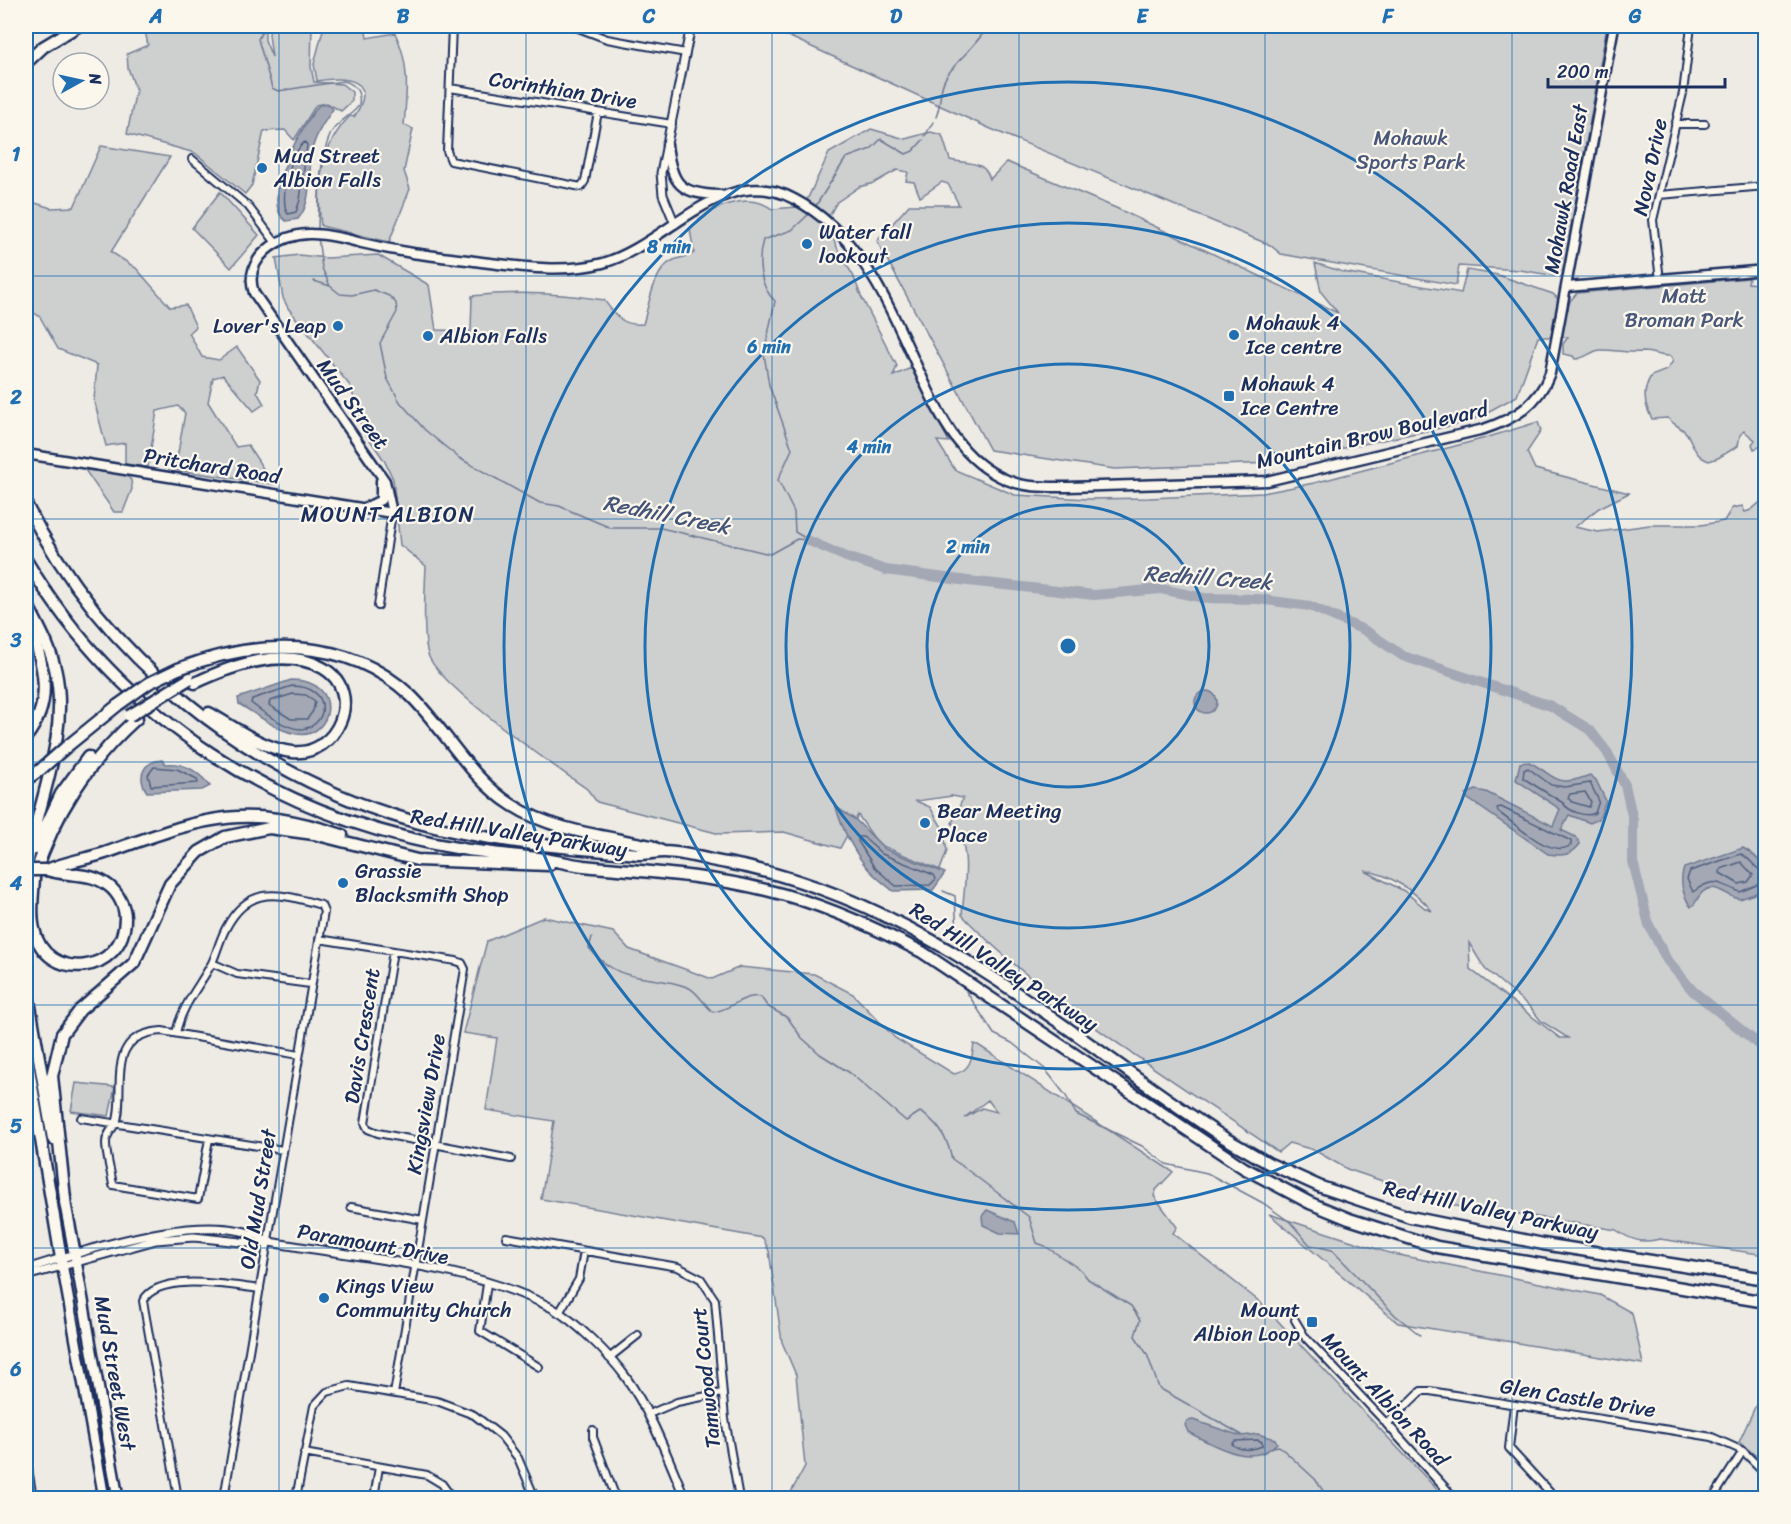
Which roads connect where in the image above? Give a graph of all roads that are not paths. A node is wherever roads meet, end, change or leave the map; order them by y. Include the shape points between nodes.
1 (78, 26) edge
2 (452, 26) edge
3 (573, 26) edge
4 (691, 26) edge
5 (1614, 26) edge
6 (1691, 26) edge
7 (686, 53) junction
8 (26, 63) edge
9 (450, 88) junction
10 (598, 112) junction
11 (672, 124) junction
12 (1676, 124) junction
13 (1704, 124) dead end
14 (667, 145) junction
15 (192, 159) dead end
16 (1766, 186) edge
17 (723, 195) junction
18 (1659, 195) junction
19 (675, 224) junction
20 (276, 243) junction
21 (1766, 270) edge
22 (1660, 280) junction
23 (1567, 288) junction
24 (26, 454) edge
25 (375, 466) junction
26 (26, 504) edge
27 (365, 508) junction
28 (392, 513) junction
29 (26, 560) edge
30 (26, 602) edge
31 (378, 606) dead end
32 (303, 648) junction
33 (192, 681) junction
34 (183, 698) junction
35 (26, 737) edge
36 (26, 780) edge
37 (663, 852) junction
38 (395, 854) junction
39 (580, 866) junction
40 (47, 870) junction
41 (28, 872) edge
42 (26, 915) edge
43 (319, 939) junction
44 (393, 951) junction
45 (212, 963) junction
46 (26, 983) edge
47 (310, 984) junction
48 (176, 1033) junction
49 (26, 1051) edge
50 (299, 1055) junction
51 (81, 1118) dead end
52 (116, 1123) junction
53 (209, 1138) junction
54 (436, 1143) junction
55 (283, 1150) junction
56 (512, 1159) dead end
57 (351, 1207) dead end
58 (66, 1208) junction
59 (423, 1220) junction
60 (506, 1237) dead end
61 (269, 1242) junction
62 (584, 1251) junction
63 (76, 1258) junction
64 (62, 1262) junction
65 (416, 1267) junction
66 (26, 1269) edge
67 (26, 1276) edge
68 (1766, 1279) edge
69 (487, 1284) junction
70 (260, 1289) junction
71 (1766, 1302) edge
72 (559, 1313) junction
73 (1295, 1320) dead end
74 (638, 1335) dead end
75 (609, 1358) junction
76 (539, 1367) dead end
77 (722, 1393) junction
78 (393, 1394) junction
79 (1514, 1406) junction
80 (649, 1414) junction
81 (1386, 1424) junction
82 (593, 1430) dead end
83 (1743, 1451) junction
84 (304, 1453) junction
85 (26, 1456) edge
86 (379, 1467) junction
87 (1766, 1474) edge
88 (33, 1498) edge
89 (104, 1498) edge
90 (118, 1498) edge
91 (178, 1498) edge
92 (224, 1498) edge
93 (296, 1498) edge
94 (374, 1498) edge
95 (452, 1498) edge
96 (535, 1498) edge
97 (616, 1498) edge
98 (685, 1498) edge
99 (740, 1498) edge
100 (1454, 1498) edge
101 (1555, 1498) edge
102 (1713, 1498) edge

1 - 8 highway via 43,47
2 - 9 street
3 - 7 street via 608,39
4 - 7 street
5 - 23 main road, Mohawk Road East
6 - 12 street, Nova Drive
7 - 11 street
9 - 10 street, Corinthian Drive
9 - 10 street via 447,151 451,161 559,180 576,187 585,181
10 - 11 street, Corinthian Drive
11 - 14 street
12 - 13 street
12 - 18 street, Nova Drive
14 - 17 main road via 671,169 682,187 697,194
14 - 19 street via 661,185
15 - 20 street via 248,206
16 - 18 street
17 - 19 main road, Mountain Brow Boulevard
17 - 23 main road, Mountain Brow Boulevard via 754,190 788,196 830,225 858,254 880,288 938,412 957,443 981,466 1022,485 1246,483 1303,474 1500,424 1532,403 1545,384
18 - 22 street, Nova Drive via 1653,220
19 - 20 main road, Mountain Brow Boulevard via 623,257 576,268 417,256 332,236 298,235
20 - 25 main road, Mud Street via 255,263 250,282 254,293
21 - 22 main road
22 - 23 main road
24 - 27 main road, Pritchard Road
25 - 27 main road via 382,496 379,502
25 - 28 main road, Mud Street via 388,488
26 - 34 highway, Red Hill Valley Parkway via 49,547 109,629
27 - 28 main road, Pritchard Road
28 - 31 street, Mud Street
29 - 39 highway, Red Hill Valley Parkway via 59,611 122,683 167,723 258,783 368,828 463,849
30 - 35 highway via 45,688 39,714
30 - 41 highway via 50,651 58,711
32 - 33 highway via 245,658
32 - 36 highway, bridge via 240,650 178,669 118,705
32 - 37 highway via 339,655 389,679 410,696 472,771 512,805 547,822
33 - 34 highway via 261,661 305,661 323,668 336,680 343,695 343,711 336,733 326,744 293,753 271,746
33 - 41 highway, bridge via 133,717 95,748 61,794
34 - 37 highway, Red Hill Valley Parkway via 239,742 277,765 320,788 392,815 475,834 638,854
37 - 68 highway, Red Hill Valley Parkway via 739,865 865,904 922,934 1015,993 1223,1137 1321,1187 1456,1228
38 - 39 highway via 417,860
38 - 40 highway via 301,821 235,816 180,825
38 - 58 highway via 314,834 269,828 225,837 189,861 170,884 134,963 80,1010 62,1034 52,1076
39 - 71 highway, Red Hill Valley Parkway via 740,884 819,906 880,931 922,952 1245,1168 1349,1219 1437,1247
40 - 41 highway, bridge
40 - 41 highway via 87,875 114,890 125,915 120,944 110,955 92,964 72,966 44,951 33,928
41 - 42 highway
43 - 44 street, Kingsview Drive
43 - 45 street, Old Mud Street via 324,912 321,905 282,896 254,897 233,916
43 - 47 street, Old Mud Street
44 - 54 street, Davis Crescent via 365,1123 378,1133
44 - 54 street, Kingsview Drive via 456,961 465,969
45 - 47 street via 237,974
45 - 48 street via 187,1000
46 - 58 highway
47 - 50 street, Old Mud Street
48 - 50 street
48 - 52 street via 140,1035 125,1049
49 - 64 highway
50 - 55 street, Old Mud Street
51 - 52 street
52 - 53 street
52 - 53 street via 106,1142 113,1185 198,1199
53 - 55 street
54 - 56 street
54 - 59 street, Kingsview Drive
55 - 61 street, Old Mud Street
57 - 59 street
58 - 63 highway
59 - 65 street, Kingsview Drive
60 - 62 street, Tamwood Court
61 - 63 street, Paramount Drive via 260,1236 221,1230 174,1230
61 - 65 street, Paramount Drive
61 - 70 street, Old Mud Street
62 - 72 street via 579,1279
62 - 77 street, Tamwood Court via 682,1268 705,1282 715,1300
63 - 64 street, Paramount Drive
63 - 90 main road, Mud Street West
64 - 66 street
64 - 67 street
64 - 89 main road, Mud Street West
65 - 69 street, Paramount Drive
65 - 78 street, Kingsview Drive
69 - 72 street, Paramount Drive via 509,1289
69 - 76 street via 480,1331
70 - 91 street via 176,1284 156,1288 147,1293 143,1302
70 - 92 street, Old Mud Street
72 - 75 street, Paramount Drive
73 - 81 street, Mount Albion Road via 1305,1337
74 - 75 street
75 - 80 street, Paramount Drive
77 - 80 street via 677,1402
77 - 99 street, Tamwood Court
78 - 84 street via 349,1386 327,1392 314,1406
78 - 96 street via 459,1408 491,1427 518,1458
79 - 81 street, Glen Castle Drive via 1421,1391
79 - 83 street, Glen Castle Drive via 1701,1435
79 - 101 street via 1509,1448
80 - 98 street, Paramount Drive
81 - 100 street, Mount Albion Road
82 - 97 street
83 - 87 street, Glen Castle Drive
83 - 102 street
84 - 86 street
84 - 93 street
85 - 88 street
86 - 94 street
86 - 95 street via 427,1475 442,1484

